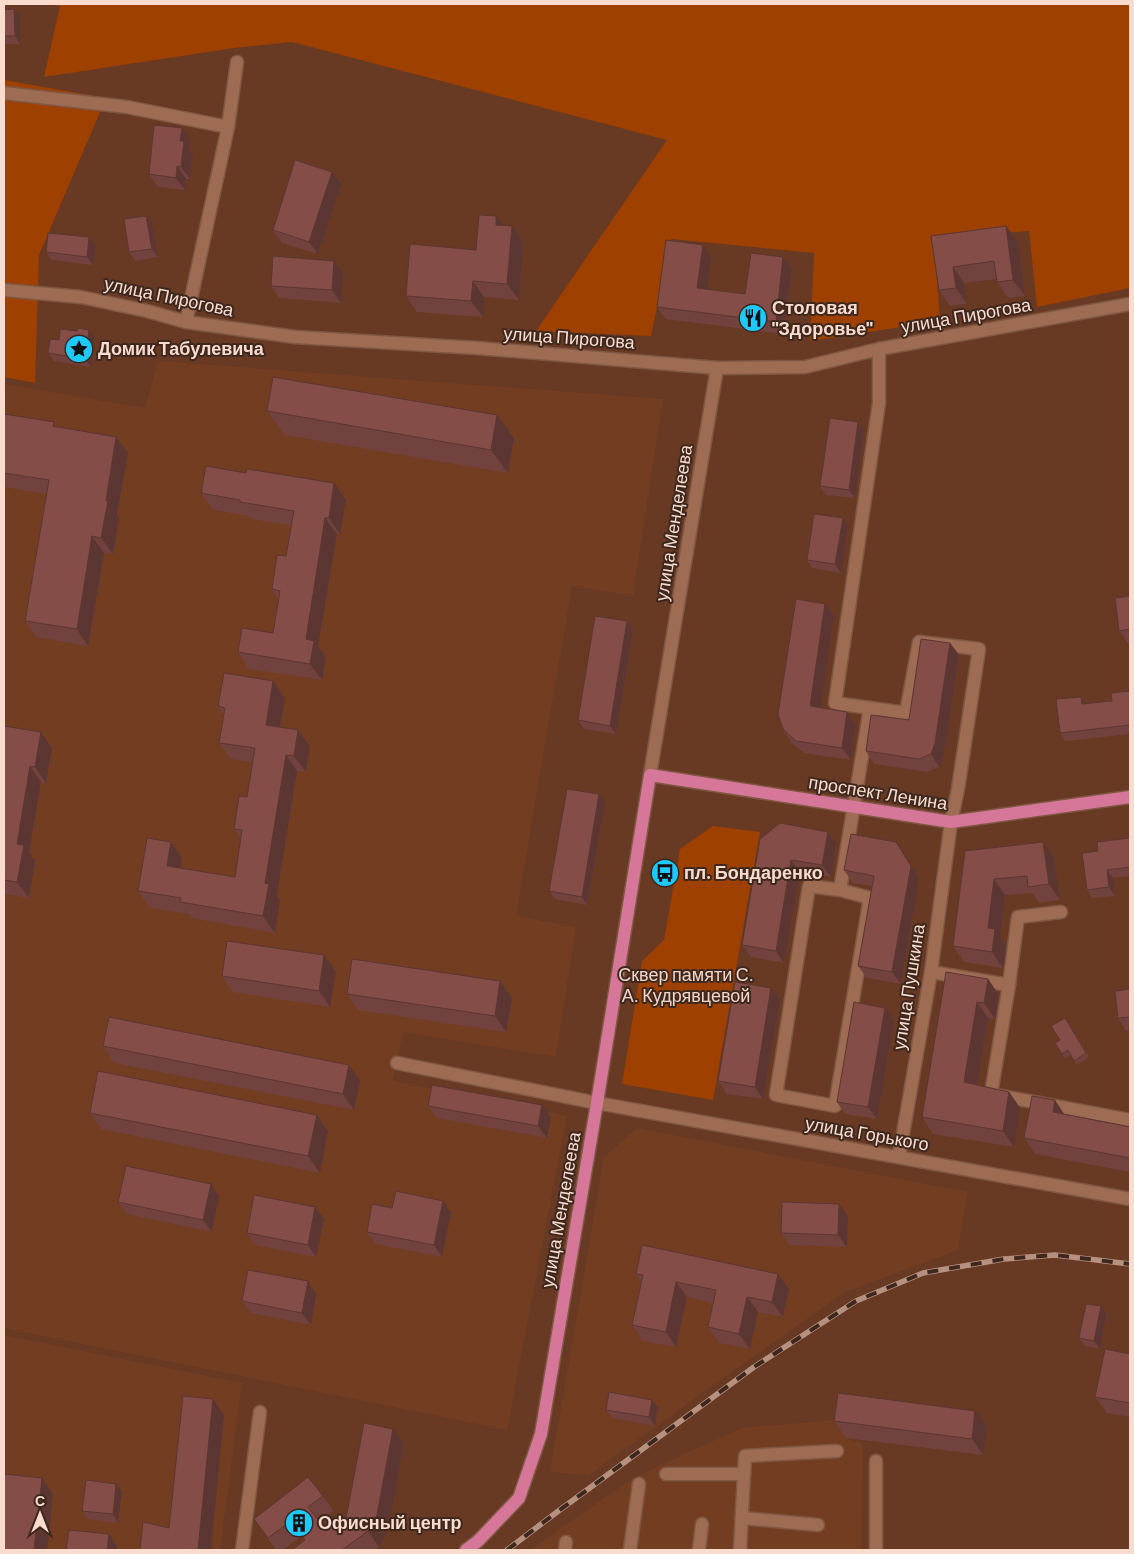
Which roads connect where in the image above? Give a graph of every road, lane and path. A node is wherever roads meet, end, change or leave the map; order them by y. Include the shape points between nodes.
1 (237, 62) dead end
2 (4, 93) edge
3 (228, 127) junction
4 (4, 290) edge
5 (1130, 304) edge
6 (186, 322) junction
7 (879, 349) junction
8 (717, 368) junction
9 (870, 708) junction
10 (650, 775) junction
11 (1130, 797) edge
12 (854, 807) junction
13 (950, 822) junction
14 (840, 890) junction
15 (1061, 912) dead end
16 (931, 972) junction
17 (1010, 985) junction
18 (397, 1063) dead end
19 (597, 1103) junction
20 (1130, 1120) edge
21 (899, 1157) junction
22 (1130, 1199) edge
23 (260, 1412) dead end
24 (837, 1451) dead end
25 (876, 1461) dead end
26 (666, 1474) dead end
27 (744, 1474) junction
28 (639, 1484) dead end
29 (742, 1518) junction
30 (702, 1524) dead end
31 (818, 1525) dead end
32 (242, 1550) edge
33 (466, 1550) edge
34 (630, 1550) edge
35 (699, 1550) edge
36 (740, 1550) edge
37 (876, 1550) edge

1 - 3 street
2 - 3 street via 126,107
3 - 6 street
4 - 6 street, улица Пирогова via 81,297
5 - 7 street, улица Пирогова
6 - 8 street, улица Пирогова via 295,337
7 - 8 street, улица Пирогова via 805,367
7 - 9 street via 879,403 835,702
8 - 10 street, улица Менделеева
9 - 12 street
9 - 13 street, улица Пушкина via 906,713 919,642 979,650
10 - 12 main road, проспект Ленина
10 - 19 main road, улица Менделеева
11 - 13 main road, проспект Ленина
12 - 13 main road, проспект Ленина
12 - 14 street
13 - 16 street, улица Пушкина
14 - 14 street via 809,886 776,1095 834,1106 870,898
15 - 17 street via 1018,917
16 - 17 street
16 - 21 street, улица Пушкина
17 - 20 street via 991,1094
18 - 19 street, улица Горького
19 - 21 street, улица Горького
19 - 33 main road, улица Менделеева via 541,1434 519,1498
21 - 22 street, улица Горького
23 - 32 street
24 - 27 street via 745,1456
25 - 37 street
26 - 27 street
27 - 29 street
28 - 34 street
29 - 31 street
29 - 36 street
30 - 35 street

